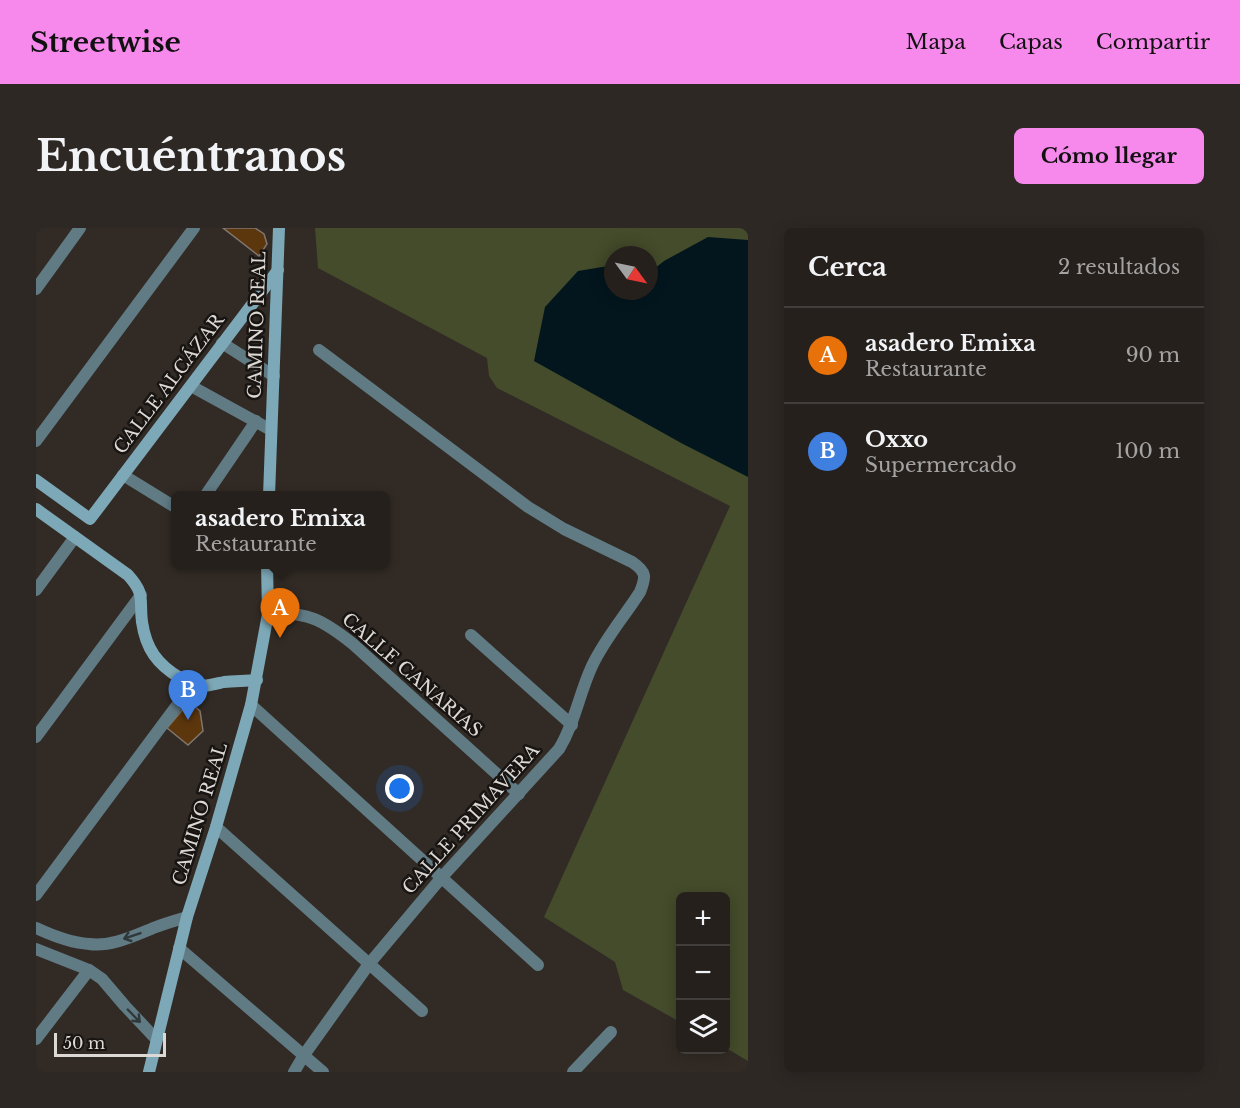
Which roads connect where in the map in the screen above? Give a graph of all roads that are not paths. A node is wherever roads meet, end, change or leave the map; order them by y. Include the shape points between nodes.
1 (80, 228) edge
2 (194, 228) edge
3 (279, 228) edge
4 (278, 270) junction
5 (36, 289) edge
6 (222, 343) junction
7 (319, 350) dead end
8 (274, 376) junction
9 (191, 386) junction
10 (256, 421) junction
11 (272, 430) junction
12 (36, 441) edge
13 (123, 475) junction
14 (36, 480) edge
15 (207, 491) edge
16 (269, 491) edge
17 (171, 505) edge
18 (36, 509) edge
19 (75, 537) junction
20 (267, 569) edge
21 (36, 590) edge
22 (141, 595) junction
23 (268, 614) junction
24 (471, 635) dead end
25 (257, 680) junction
26 (192, 685) junction
27 (251, 705) junction
28 (572, 724) junction
29 (36, 737) edge
30 (519, 794) junction
31 (216, 826) junction
32 (442, 878) junction
33 (36, 895) edge
34 (187, 917) junction
35 (36, 928) edge
36 (179, 948) junction
37 (36, 949) edge
38 (369, 964) junction
39 (538, 965) dead end
40 (89, 970) junction
41 (422, 1011) dead end
42 (611, 1032) dead end
43 (36, 1039) edge
44 (156, 1039) junction
45 (304, 1055) junction
46 (149, 1072) edge
47 (294, 1072) edge
48 (323, 1072) edge
49 (573, 1072) edge

1 - 5 street
2 - 12 street
3 - 4 street, CAMINO REAL
4 - 6 street, CALLE ALCÁZAR
4 - 8 street, CAMINO REAL
6 - 8 street
6 - 9 street, CALLE ALCÁZAR
7 - 28 street, CALLE PRIMAVERA via 528,507 632,562 645,574 640,592 599,652
8 - 11 street, CAMINO REAL
9 - 10 street
9 - 13 street, CALLE ALCÁZAR
10 - 11 street
10 - 15 street
11 - 16 street, CAMINO REAL
13 - 14 street, CALLE ALCÁZAR via 90,519
13 - 17 street
18 - 19 street
19 - 21 street
19 - 22 street via 128,575
20 - 23 street, CAMINO REAL
22 - 26 street via 145,636 152,653
22 - 29 street
23 - 25 street, CAMINO REAL
23 - 30 street, CALLE CANARIAS via 295,613 335,630
24 - 28 street
25 - 26 street
25 - 27 street, CAMINO REAL
26 - 33 street
27 - 31 street, CAMINO REAL
27 - 32 street
28 - 30 street, CALLE PRIMAVERA via 559,748
30 - 32 street, CALLE PRIMAVERA
31 - 34 street, CAMINO REAL
31 - 38 street
32 - 38 street, CALLE PRIMAVERA
32 - 39 street
34 -> 35 street via 110,944 68,941
34 - 36 street, CAMINO REAL
36 - 44 street, CAMINO REAL
36 - 45 street
37 - 40 street
38 - 41 street
38 - 45 street, CALLE PRIMAVERA
40 - 43 street
40 -> 44 street via 102,979
42 - 49 street
44 - 46 street, CAMINO REAL
45 - 47 street, CALLE PRIMAVERA
45 - 48 street

